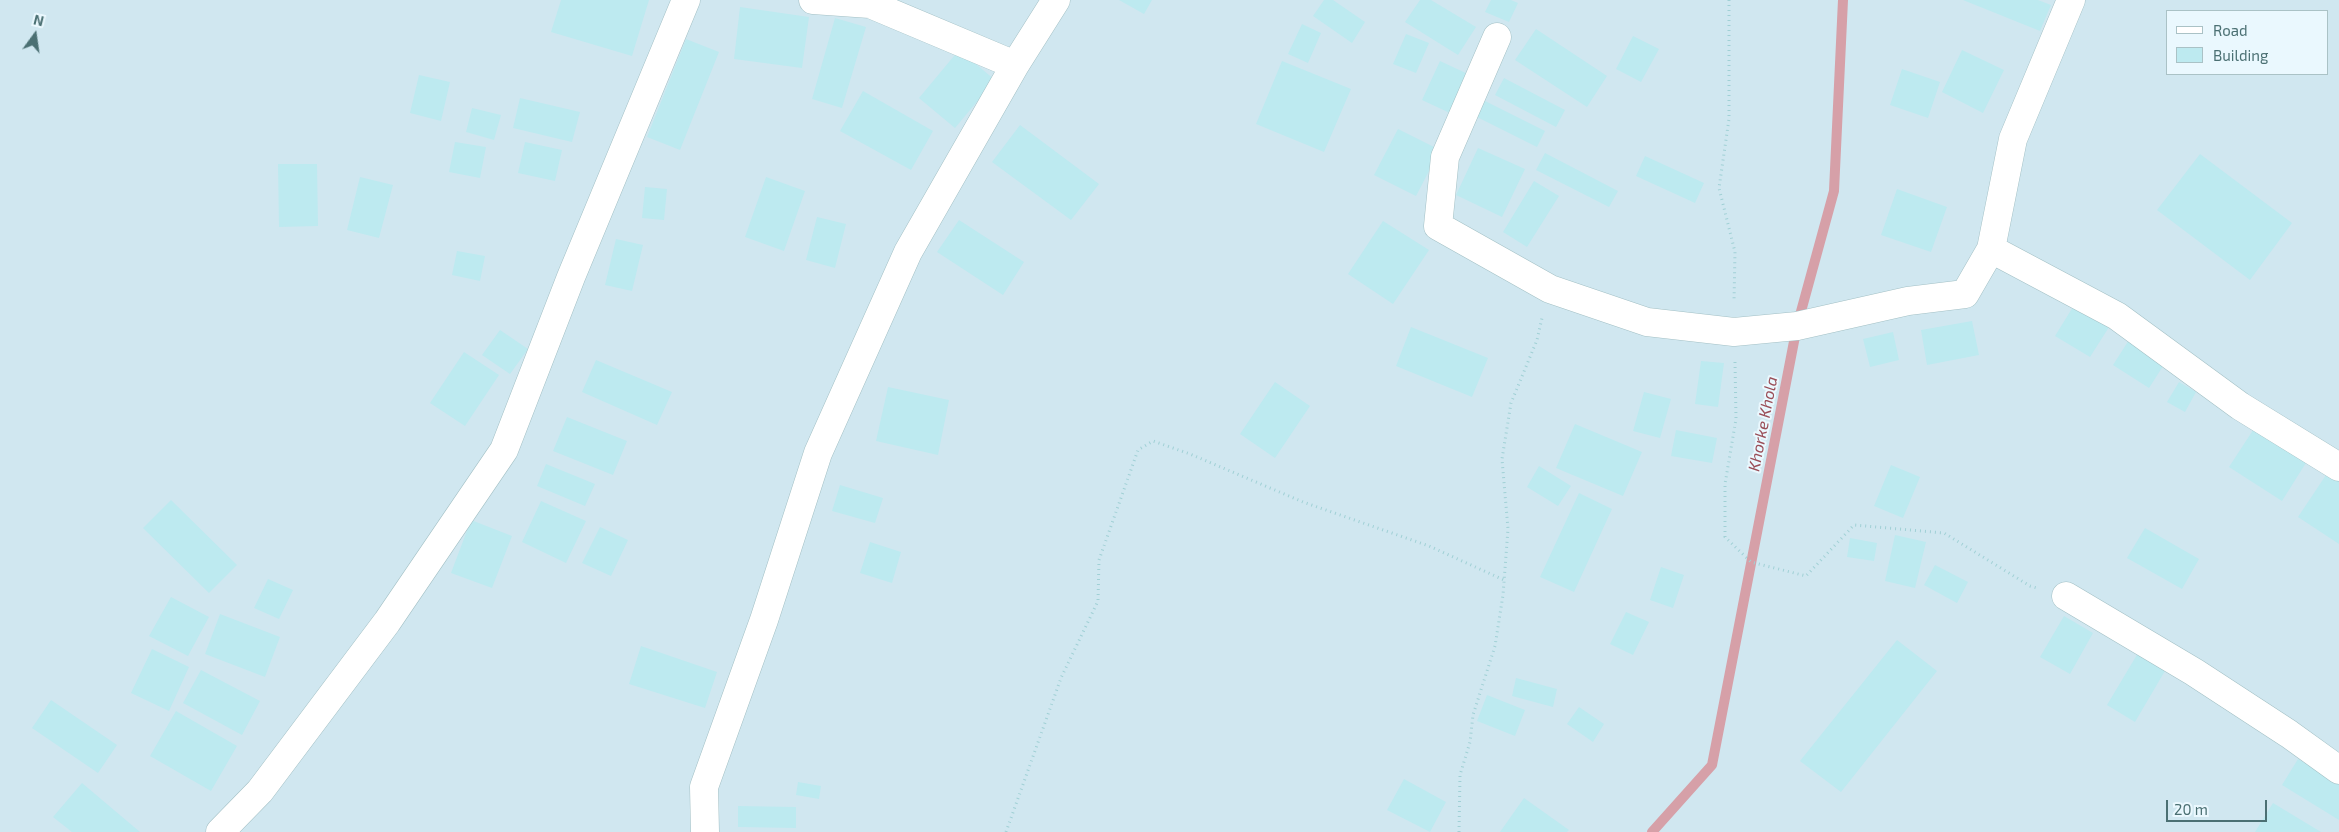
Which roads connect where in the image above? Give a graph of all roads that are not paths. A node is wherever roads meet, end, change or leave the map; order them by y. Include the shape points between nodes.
1 (686, 0) edge
2 (813, 0) edge
3 (1056, 0) edge
4 (2071, 0) edge
5 (1497, 37) dead end
6 (1015, 65) junction
7 (1991, 249) junction
8 (2339, 467) edge
9 (2066, 596) road end
10 (2339, 770) edge
11 (220, 832) edge
12 (705, 832) edge

1 - 11 street via 571,277 504,450 387,622 260,791
2 - 6 street via 870,4
3 - 6 street
4 - 7 street via 2013,139
5 - 7 street via 1445,157 1438,226 1550,289 1647,322 1734,332 1797,326 1908,301 1965,294
6 - 12 street via 908,252 818,452 764,620 704,788
7 - 8 street via 2117,316 2240,406
9 - 10 street via 2194,672

